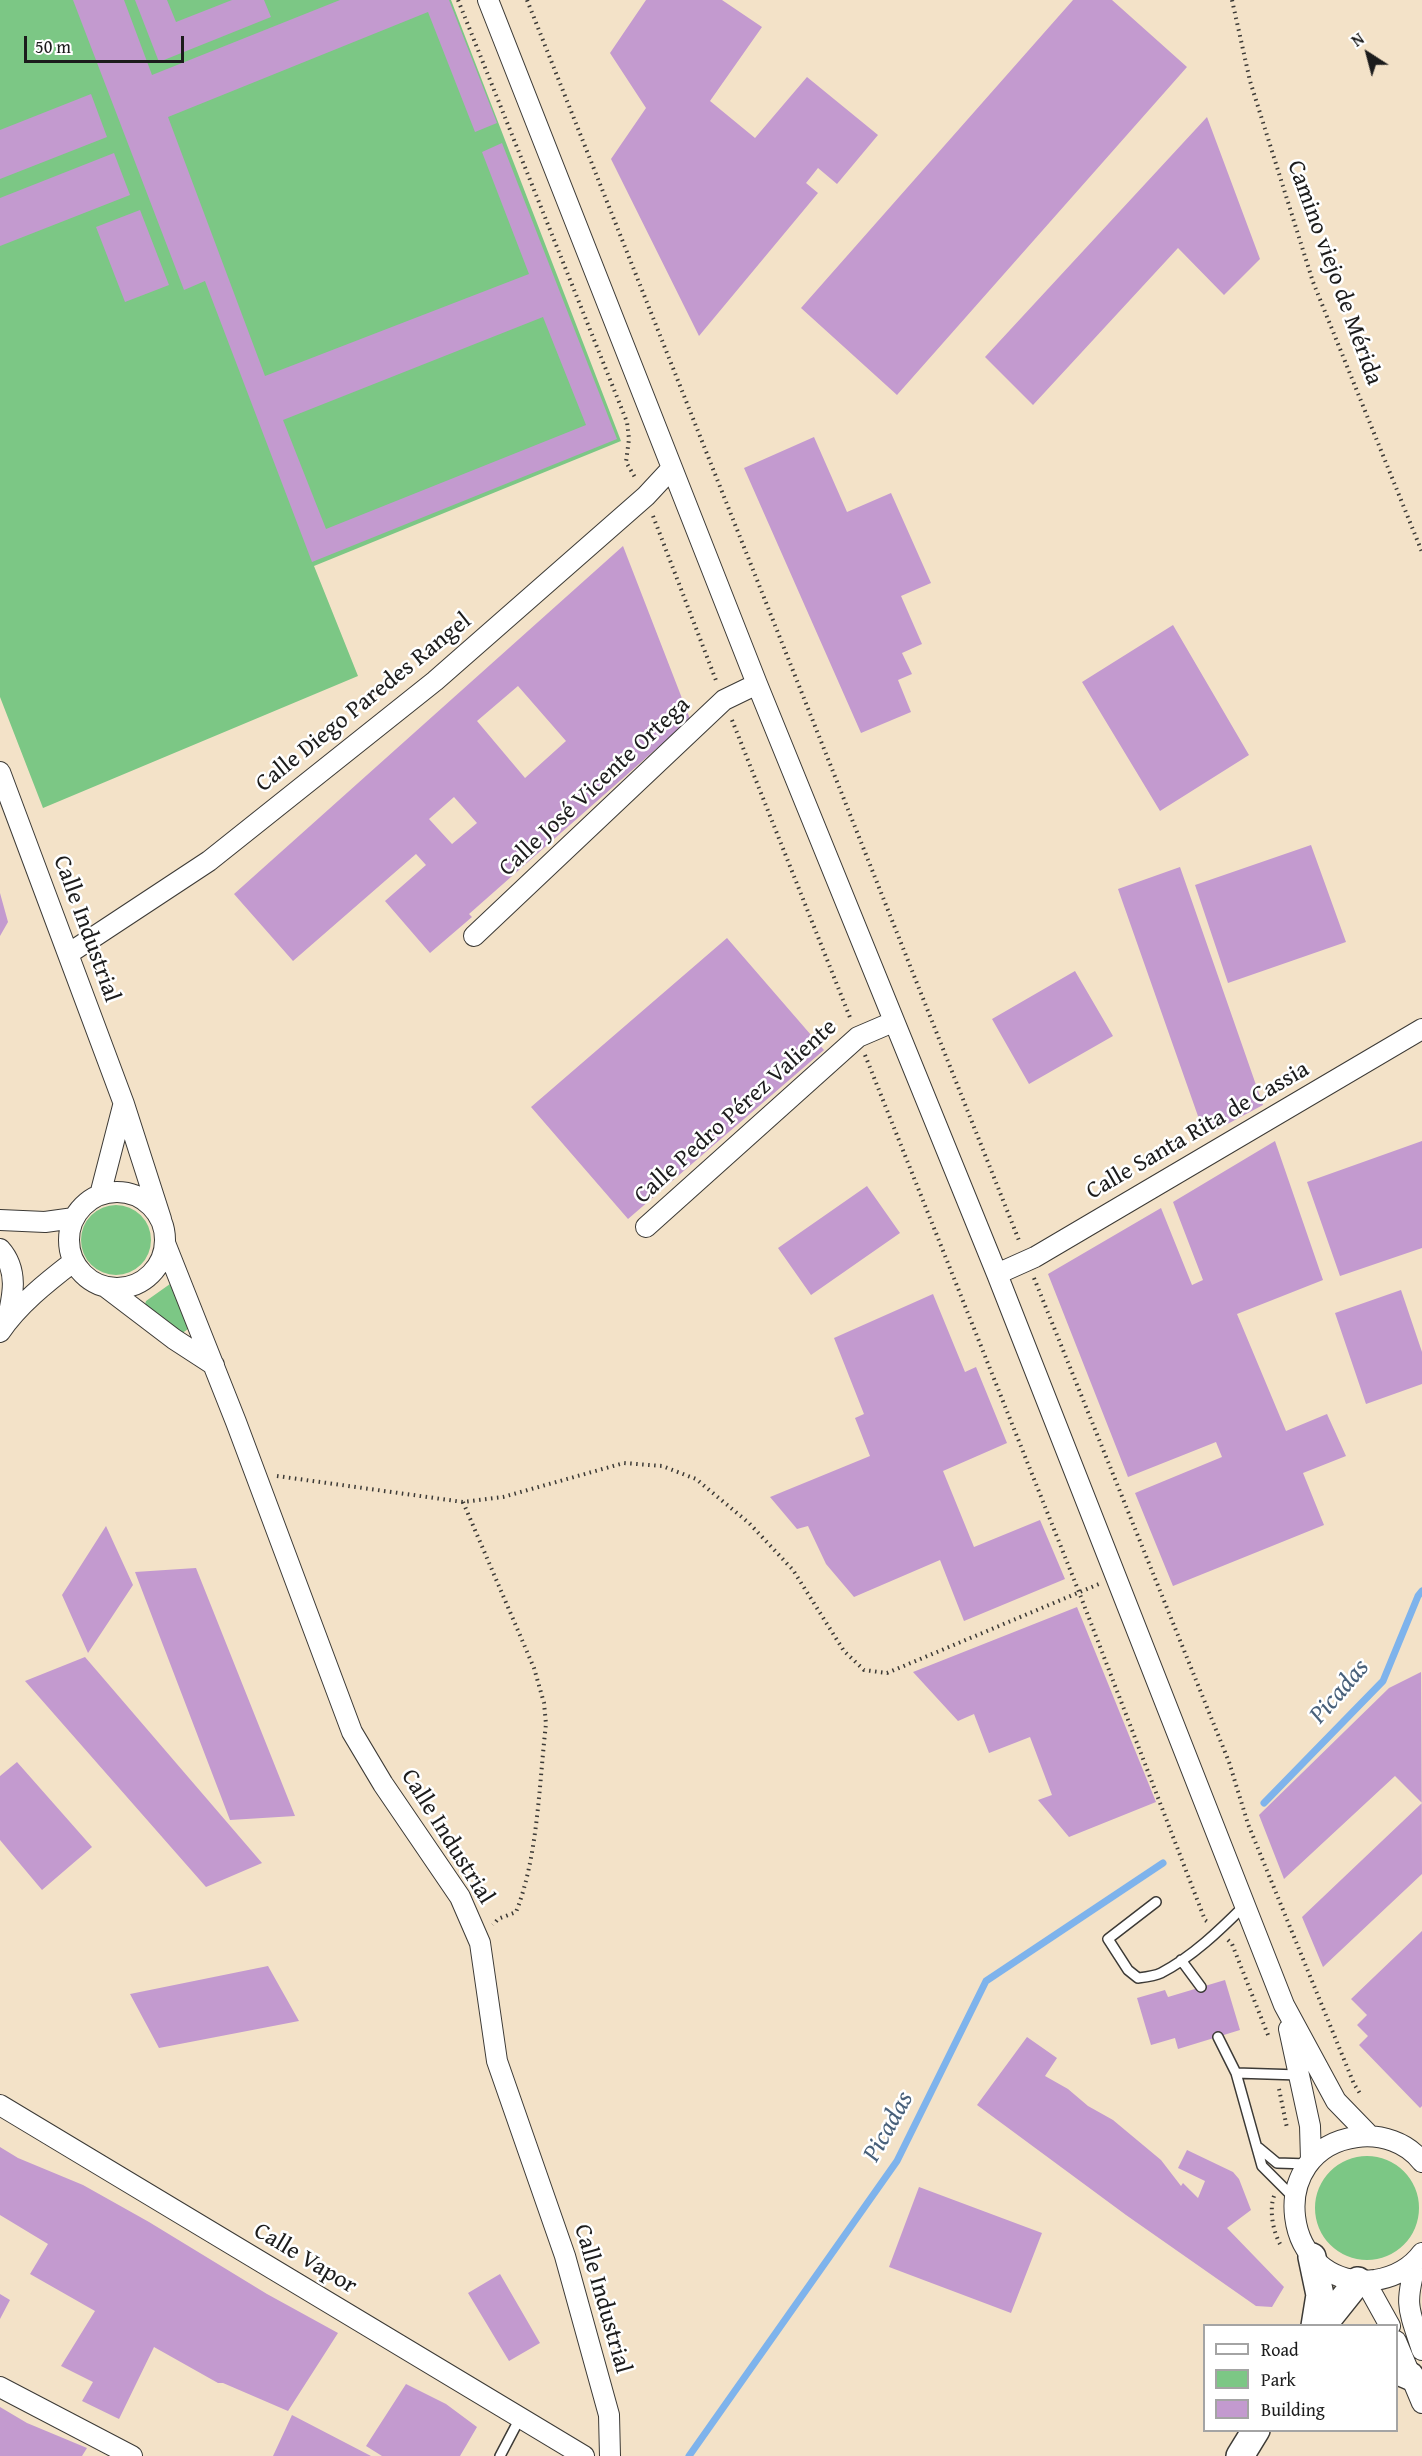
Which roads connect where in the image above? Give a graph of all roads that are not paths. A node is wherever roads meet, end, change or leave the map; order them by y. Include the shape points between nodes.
1 (488, 0) edge
2 (672, 468) junction
3 (757, 684) junction
4 (0, 772) edge
5 (474, 936) dead end
6 (68, 954) junction
7 (893, 1022) junction
8 (1422, 1029) edge
9 (124, 1104) junction
10 (100, 1195) junction
11 (75, 1218) junction
12 (161, 1219) junction
13 (0, 1220) edge
14 (646, 1227) dead end
15 (165, 1244) junction
16 (0, 1248) edge
17 (73, 1262) junction
18 (997, 1274) junction
19 (108, 1288) junction
20 (4, 1327) edge
21 (214, 1365) junction
22 (1156, 1902) dead end
23 (1244, 1905) junction
24 (1181, 1960) junction
25 (1201, 1987) dead end
26 (1284, 2005) junction
27 (1218, 2037) dead end
28 (1236, 2073) junction
29 (1299, 2075) junction
30 (0, 2105) edge
31 (1369, 2135) junction
32 (1259, 2148) junction
33 (1310, 2162) junction
34 (1422, 2162) edge
35 (1294, 2198) junction
36 (1419, 2257) edge
37 (1312, 2258) junction
38 (1361, 2281) junction
39 (1315, 2324) edge
40 (1323, 2324) edge
41 (1389, 2324) edge
42 (1422, 2350) edge
43 (1398, 2351) edge
44 (1403, 2373) edge
45 (0, 2387) edge
46 (1422, 2403) edge
47 (521, 2416) junction
48 (1255, 2432) edge
49 (132, 2456) edge
50 (500, 2456) edge
51 (584, 2456) edge
52 (610, 2456) edge
53 (1240, 2456) edge

1 - 2 street
2 - 3 street
2 - 6 street, Calle Diego Paredes Rangel via 646,496 435,681 209,861
3 - 5 street, Calle José Vicente Ortega via 723,700
3 - 7 street
4 - 6 street, Calle Industrial
6 - 9 street, Calle Industrial
7 - 14 street, Calle Pedro Pérez Valiente via 858,1036
7 - 18 street
8 - 18 street, Calle Santa Rita de Cassia via 1027,1261
9 - 10 street
9 - 12 street, Calle Industrial
10 - 11 street via 85,1204
10 - 12 street via 128,1193 141,1198
11 - 13 street via 45,1222
11 - 17 street via 69,1232
12 - 15 street
15 - 19 street via 162,1260 153,1273 140,1283
15 - 21 street, Calle Industrial
16 - 20 street via 7,1256 15,1290
17 - 19 street via 88,1278
17 - 20 street
18 - 23 street
19 - 21 street
21 - 52 street, Calle Industrial via 351,1732 460,1897 480,1943 497,2061 565,2256 609,2415
22 - 24 lane via 1108,1939 1128,1970 1138,1978 1160,1974
23 - 24 lane
23 - 26 street
24 - 25 lane
26 - 29 street
26 - 31 street via 1336,2101
27 - 28 lane
28 - 29 lane
28 - 32 lane
29 - 33 street via 1310,2126
30 - 47 street, Calle Vapor
31 - 33 street via 1328,2146
31 - 34 street via 1405,2147
32 - 33 lane via 1277,2163
32 - 35 lane via 1262,2166
33 - 35 street
35 - 37 street via 1294,2220 1300,2240
36 - 38 street via 1401,2272
36 - 42 street via 1408,2290 1408,2308
37 - 38 street via 1327,2270
37 - 39 street via 1320,2295
38 - 40 street
38 - 41 street
43 - 44 street
44 - 46 street
45 - 49 street
47 - 50 lane
47 - 51 street, Calle Vapor
48 - 53 street

